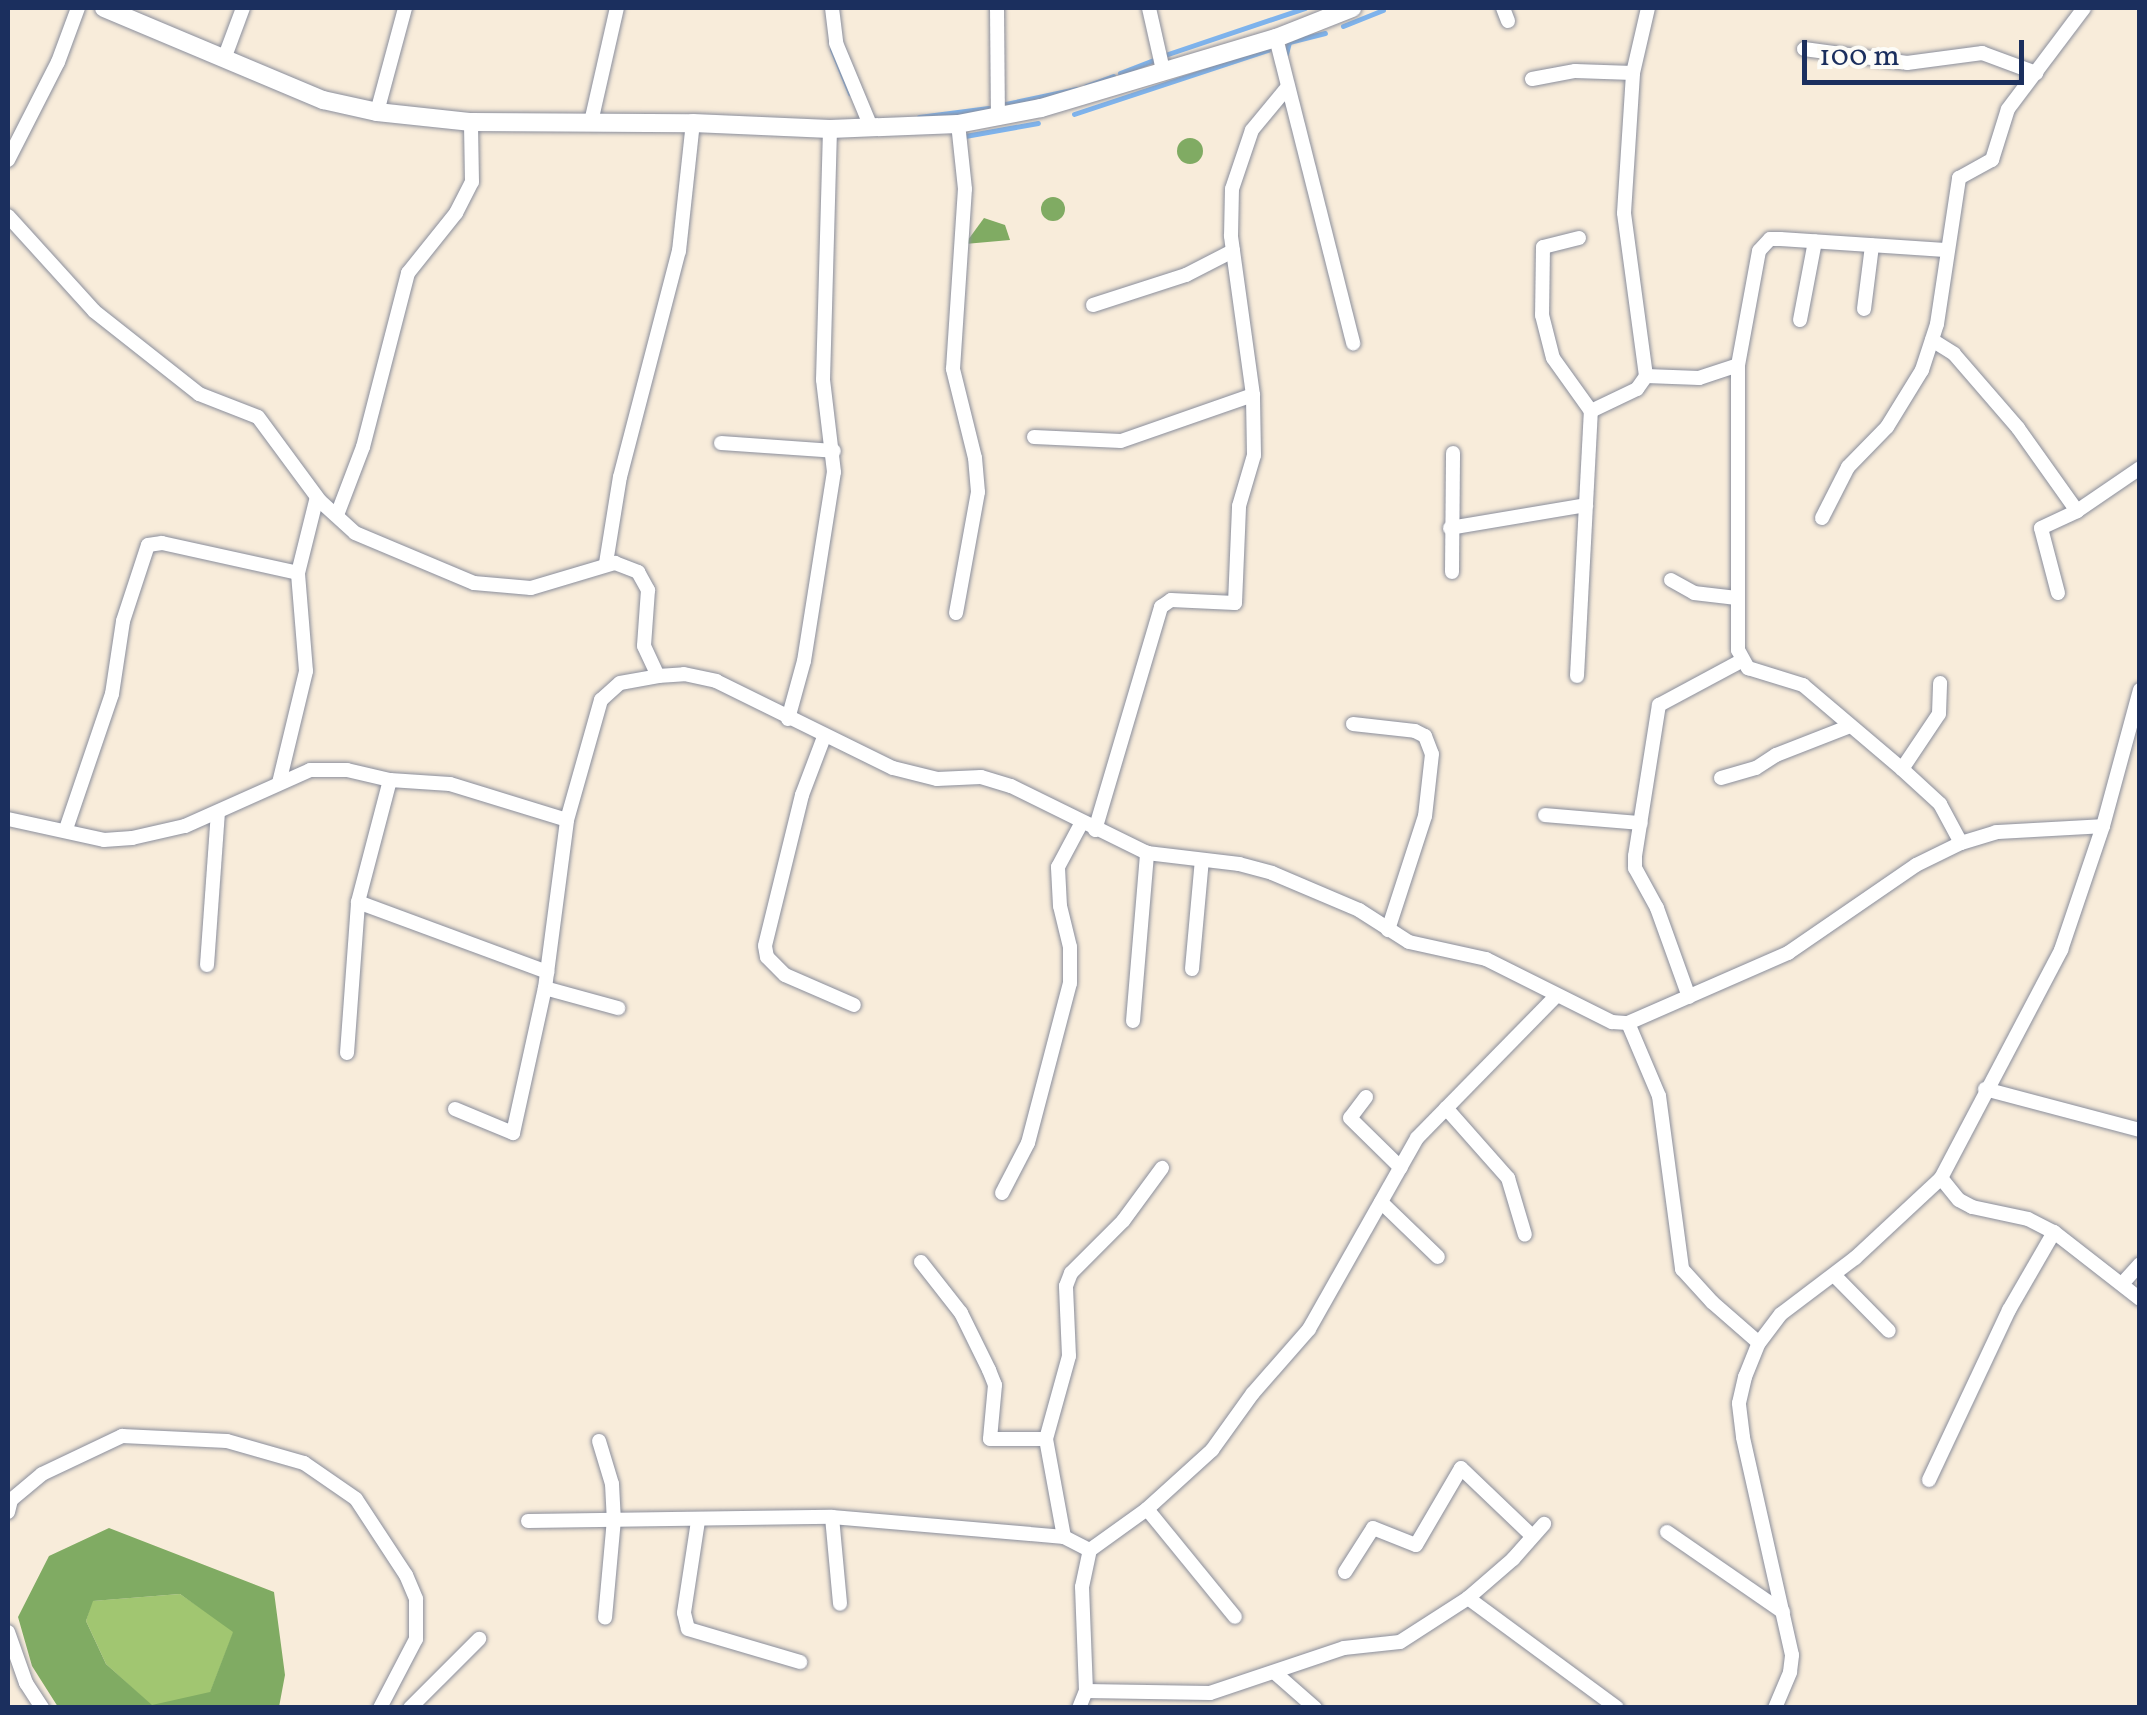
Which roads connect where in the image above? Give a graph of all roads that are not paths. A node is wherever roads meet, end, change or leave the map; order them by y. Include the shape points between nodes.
1 (78, 8) edge
2 (104, 8) edge
3 (244, 8) edge
4 (405, 8) edge
5 (617, 8) edge
6 (832, 8) edge
7 (996, 8) edge
8 (1150, 8) edge
9 (1352, 8) edge
10 (1648, 8) edge
11 (2084, 8) edge
12 (1276, 38) junction
13 (1804, 49) dead end
14 (224, 59) junction
15 (1163, 70) junction
16 (2036, 72) junction
17 (1633, 73) junction
18 (1532, 79) dead end
19 (1286, 89) junction
20 (377, 112) junction
21 (998, 118) junction
22 (471, 122) junction
23 (591, 122) junction
24 (693, 122) junction
25 (958, 124) junction
26 (871, 128) junction
27 (830, 129) junction
28 (8, 160) edge
29 (8, 216) edge
30 (1580, 238) dead end
31 (1815, 241) junction
32 (1872, 246) junction
33 (1233, 250) junction
34 (1945, 250) junction
35 (1093, 305) dead end
36 (1864, 309) dead end
37 (1800, 320) dead end
38 (1932, 340) junction
39 (1354, 343) dead end
40 (1738, 366) junction
41 (1646, 376) junction
42 (1253, 395) junction
43 (1592, 411) junction
44 (1034, 437) dead end
45 (721, 444) dead end
46 (834, 451) junction
47 (1453, 454) dead end
48 (2140, 468) edge
49 (317, 497) junction
50 (1586, 505) junction
51 (2077, 511) junction
52 (337, 515) junction
53 (1822, 518) dead end
54 (1450, 528) junction
55 (606, 563) junction
56 (1452, 572) dead end
57 (298, 573) junction
58 (1672, 580) dead end
59 (2058, 593) dead end
60 (1737, 598) junction
61 (956, 614) dead end
62 (1741, 661) junction
63 (658, 676) junction
64 (1576, 676) dead end
65 (1940, 682) dead end
66 (2140, 690) edge
67 (788, 719) junction
68 (1353, 724) dead end
69 (1848, 726) junction
70 (824, 737) junction
71 (1902, 769) junction
72 (1721, 778) dead end
73 (390, 780) junction
74 (278, 783) junction
75 (218, 813) junction
76 (1544, 815) dead end
77 (8, 819) edge
78 (566, 820) junction
79 (1641, 824) junction
80 (1088, 826) junction
81 (2103, 826) junction
82 (66, 828) junction
83 (1961, 842) junction
84 (1147, 853) junction
85 (1202, 860) junction
86 (358, 902) junction
87 (1388, 930) junction
88 (207, 965) dead end
89 (1192, 969) dead end
90 (547, 972) junction
91 (545, 988) junction
92 (1556, 996) junction
93 (1689, 997) junction
94 (854, 1005) dead end
95 (618, 1008) dead end
96 (1133, 1021) dead end
97 (1628, 1023) junction
98 (347, 1053) dead end
99 (1985, 1089) junction
100 (1366, 1097) dead end
101 (1446, 1108) junction
102 (456, 1109) dead end
103 (2140, 1130) edge
104 (1162, 1168) dead end
105 (1401, 1168) junction
106 (1941, 1178) junction
107 (1002, 1193) dead end
108 (1381, 1202) junction
109 (2054, 1232) junction
110 (1526, 1235) dead end
111 (1438, 1258) dead end
112 (921, 1262) dead end
113 (2140, 1264) edge
114 (1834, 1274) junction
115 (2122, 1284) junction
116 (2140, 1298) edge
117 (1889, 1331) dead end
118 (1759, 1342) junction
119 (1046, 1439) junction
120 (599, 1441) dead end
121 (1928, 1480) dead end
122 (1146, 1509) junction
123 (8, 1512) edge
124 (832, 1517) junction
125 (614, 1519) junction
126 (528, 1521) dead end
127 (698, 1521) junction
128 (1544, 1524) dead end
129 (1667, 1532) dead end
130 (1064, 1536) junction
131 (1531, 1536) junction
132 (1090, 1550) junction
133 (1345, 1572) dead end
134 (1468, 1598) junction
135 (840, 1604) dead end
136 (1784, 1612) junction
137 (1234, 1617) dead end
138 (605, 1618) dead end
139 (8, 1632) edge
140 (479, 1640) dead end
141 (800, 1662) dead end
142 (1274, 1672) junction
143 (1086, 1691) junction
144 (1131, 1700) edge
145 (42, 1708) edge
146 (380, 1708) edge
147 (410, 1708) edge
148 (1079, 1708) edge
149 (1315, 1708) edge
150 (1617, 1708) edge
151 (1775, 1708) edge

1 - 28 street
2 - 14 street
3 - 14 street
4 - 20 street
5 - 23 street
6 - 26 street via 836,44
7 - 21 street
8 - 15 street
9 - 12 street
10 - 17 street
11 - 16 street
12 - 15 street
12 - 19 street
13 - 16 street via 1908,63 1990,54
14 - 20 street via 323,100
15 - 21 street
16 - 34 street via 2008,109 1992,160 1959,178
17 - 18 street via 1575,71
17 - 41 street via 1624,240
19 - 33 street via 1252,130 1234,174
19 - 39 street
20 - 22 street
21 - 25 street
22 - 23 street
22 - 52 street via 472,182 456,214 408,273
23 - 24 street
24 - 27 street
24 - 55 street via 679,251 620,477
25 - 26 street
25 - 61 street via 965,189 953,369 978,492
26 - 27 street
27 - 46 street via 823,380
29 - 49 street via 94,311 199,394 258,417
30 - 43 street via 1543,247 1542,315 1553,358
31 - 32 street
31 - 37 street
31 - 40 street via 1770,239 1759,250
32 - 34 street
32 - 36 street
33 - 35 street via 1186,275
33 - 42 street
34 - 38 street
38 - 51 street via 1954,354 2018,428
38 - 53 street via 1906,401 1848,468
40 - 41 street via 1699,378
40 - 60 street
41 - 43 street via 1637,389
42 - 44 street via 1120,440
42 - 80 street via 1254,454 1240,506 1235,603 1170,600 1161,607
43 - 50 street
45 - 46 street
46 - 67 street via 804,660
47 - 54 street
48 - 51 street
49 - 52 street
49 - 57 street
50 - 54 street
50 - 64 street
51 - 59 street via 2041,528
52 - 55 street via 355,532 474,582 531,588
54 - 56 street
55 - 63 street via 626,565 645,580 644,646
57 - 74 street via 306,671
57 - 82 street via 148,546 122,621 112,694
58 - 60 street via 1694,594
60 - 62 street
62 - 69 street via 1802,685
62 - 79 street via 1659,706
63 - 67 street via 716,681
63 - 78 street via 606,692
65 - 71 street via 1939,714
66 - 81 street
67 - 70 street
68 - 87 street via 1415,731 1425,736 1432,754 1424,816
69 - 71 street
69 - 72 street
70 - 80 street via 937,780 981,778 1012,786
70 - 94 street via 802,795 765,946 785,975
71 - 83 street via 1940,804
73 - 74 street via 328,768
73 - 78 street via 450,784
73 - 86 street
74 - 75 street
75 - 82 street via 132,838 104,840
75 - 88 street
76 - 79 street
77 - 82 street
78 - 90 street
79 - 93 street via 1635,868 1658,908
80 - 84 street
80 - 107 street via 1058,867 1070,983 1028,1143
81 - 83 street via 1996,832
81 - 99 street via 2060,950
83 - 93 street via 1788,953
84 - 85 street
84 - 96 street
85 - 87 street via 1272,874 1360,910
85 - 89 street
86 - 90 street
86 - 98 street
87 - 92 street via 1410,942 1486,959
90 - 91 street
91 - 95 street
91 - 102 street via 512,1133
92 - 97 street
92 - 101 street
93 - 97 street
97 - 118 street via 1659,1096 1682,1269
99 - 103 street
99 - 106 street
100 - 105 street via 1350,1118
101 - 105 street via 1417,1138
101 - 110 street via 1508,1178
104 - 119 street via 1071,1274 1069,1356
105 - 108 street
106 - 109 street via 1972,1207
106 - 114 street
108 - 111 street
108 - 122 street via 1308,1329 1212,1450
109 - 115 street
109 - 121 street
112 - 119 street via 961,1313 995,1385 990,1439
113 - 115 street
114 - 117 street
114 - 118 street via 1781,1314
115 - 116 street
118 - 136 street via 1740,1403 1742,1437
119 - 130 street
120 - 125 street
122 - 132 street
122 - 137 street
123 - 146 street via 11,1500 42,1474 122,1436 227,1441 304,1463 356,1499 416,1599 416,1639
124 - 127 street
124 - 130 street
124 - 135 street
125 - 126 street
125 - 127 street
125 - 138 street
127 - 141 street via 684,1613 688,1629
128 - 131 street
129 - 136 street
130 - 132 street
131 - 133 street via 1462,1468 1416,1545 1372,1528
131 - 134 street
132 - 143 street via 1082,1587
134 - 142 street via 1400,1642 1344,1648
134 - 150 street
136 - 151 street via 1792,1655
139 - 145 street
140 - 147 street
142 - 144 street via 1210,1693
142 - 149 street
143 - 144 street
143 - 148 street

